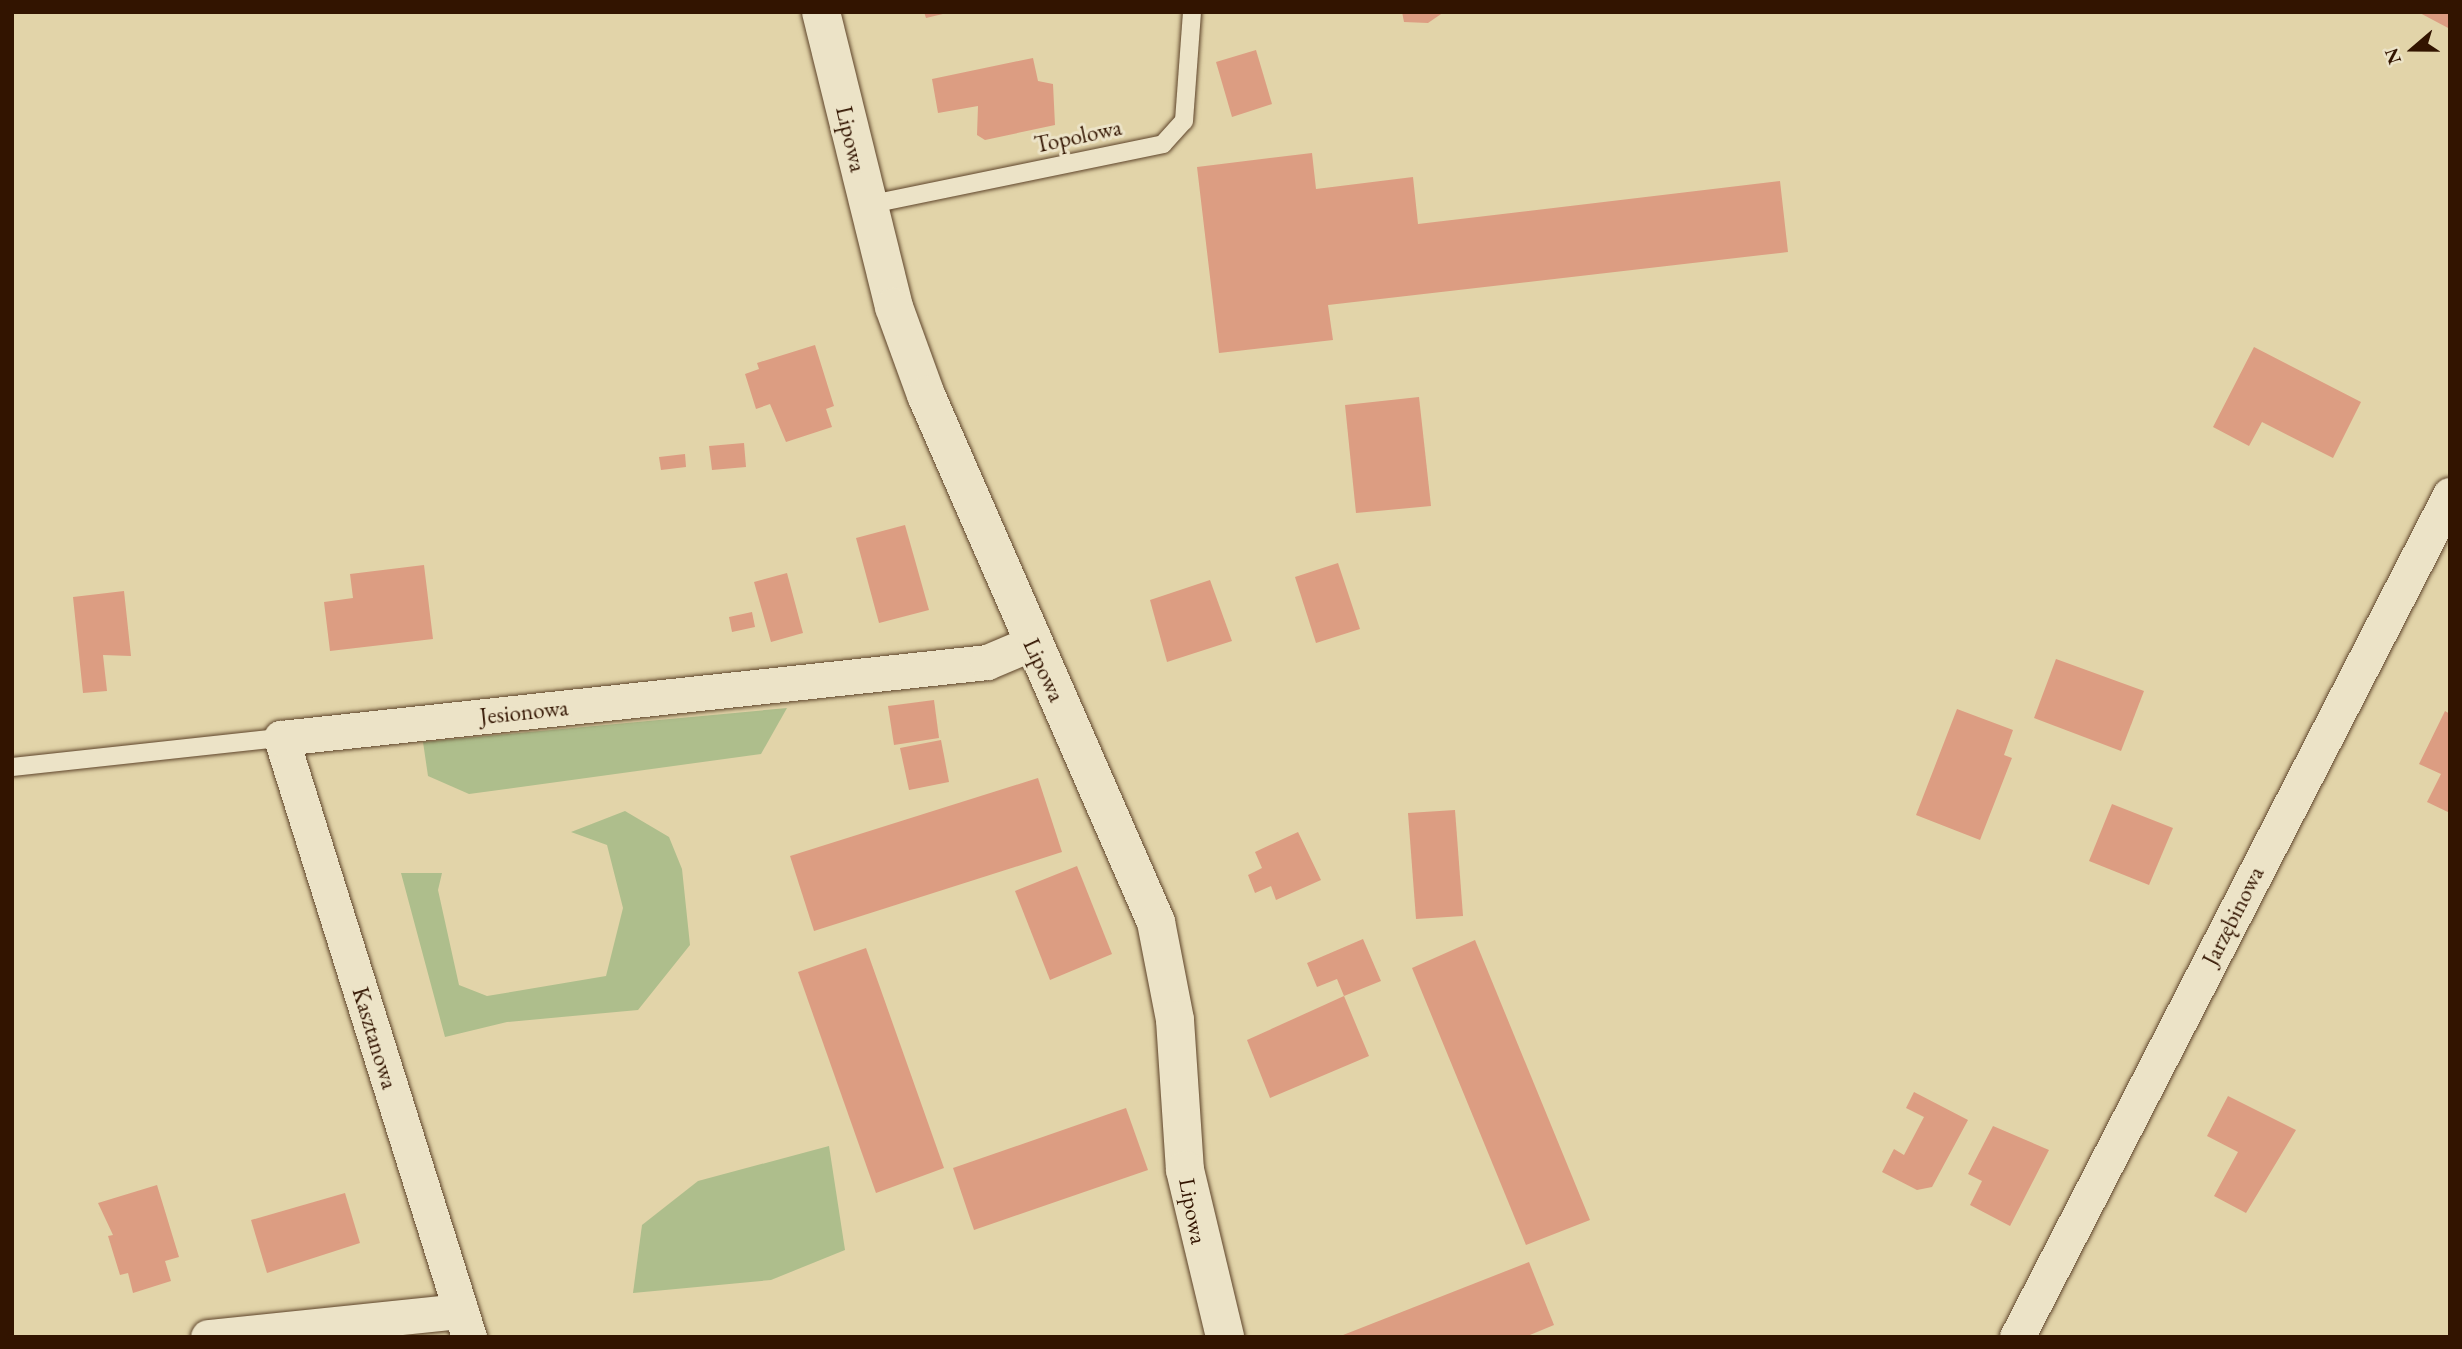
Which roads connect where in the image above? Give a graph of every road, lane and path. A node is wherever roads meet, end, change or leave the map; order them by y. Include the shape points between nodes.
1 (821, 12) edge
2 (1192, 12) edge
3 (867, 205) junction
4 (2450, 495) edge
5 (1032, 643) junction
6 (281, 738) junction
7 (12, 767) edge
8 (465, 1324) edge
9 (208, 1337) edge
10 (1225, 1337) edge
11 (2017, 1337) edge

1 - 3 street, Lipowa
2 - 3 lane, Topolowa via 1184,121 1163,144
3 - 5 street, Lipowa via 926,396
4 - 11 street, Jarzębinowa
5 - 6 street, Jesionowa via 987,662
5 - 10 street, Lipowa via 1156,922 1175,1020 1185,1170
6 - 7 lane, Jesionowa
6 - 8 street, Kasztanowa
8 - 9 street

